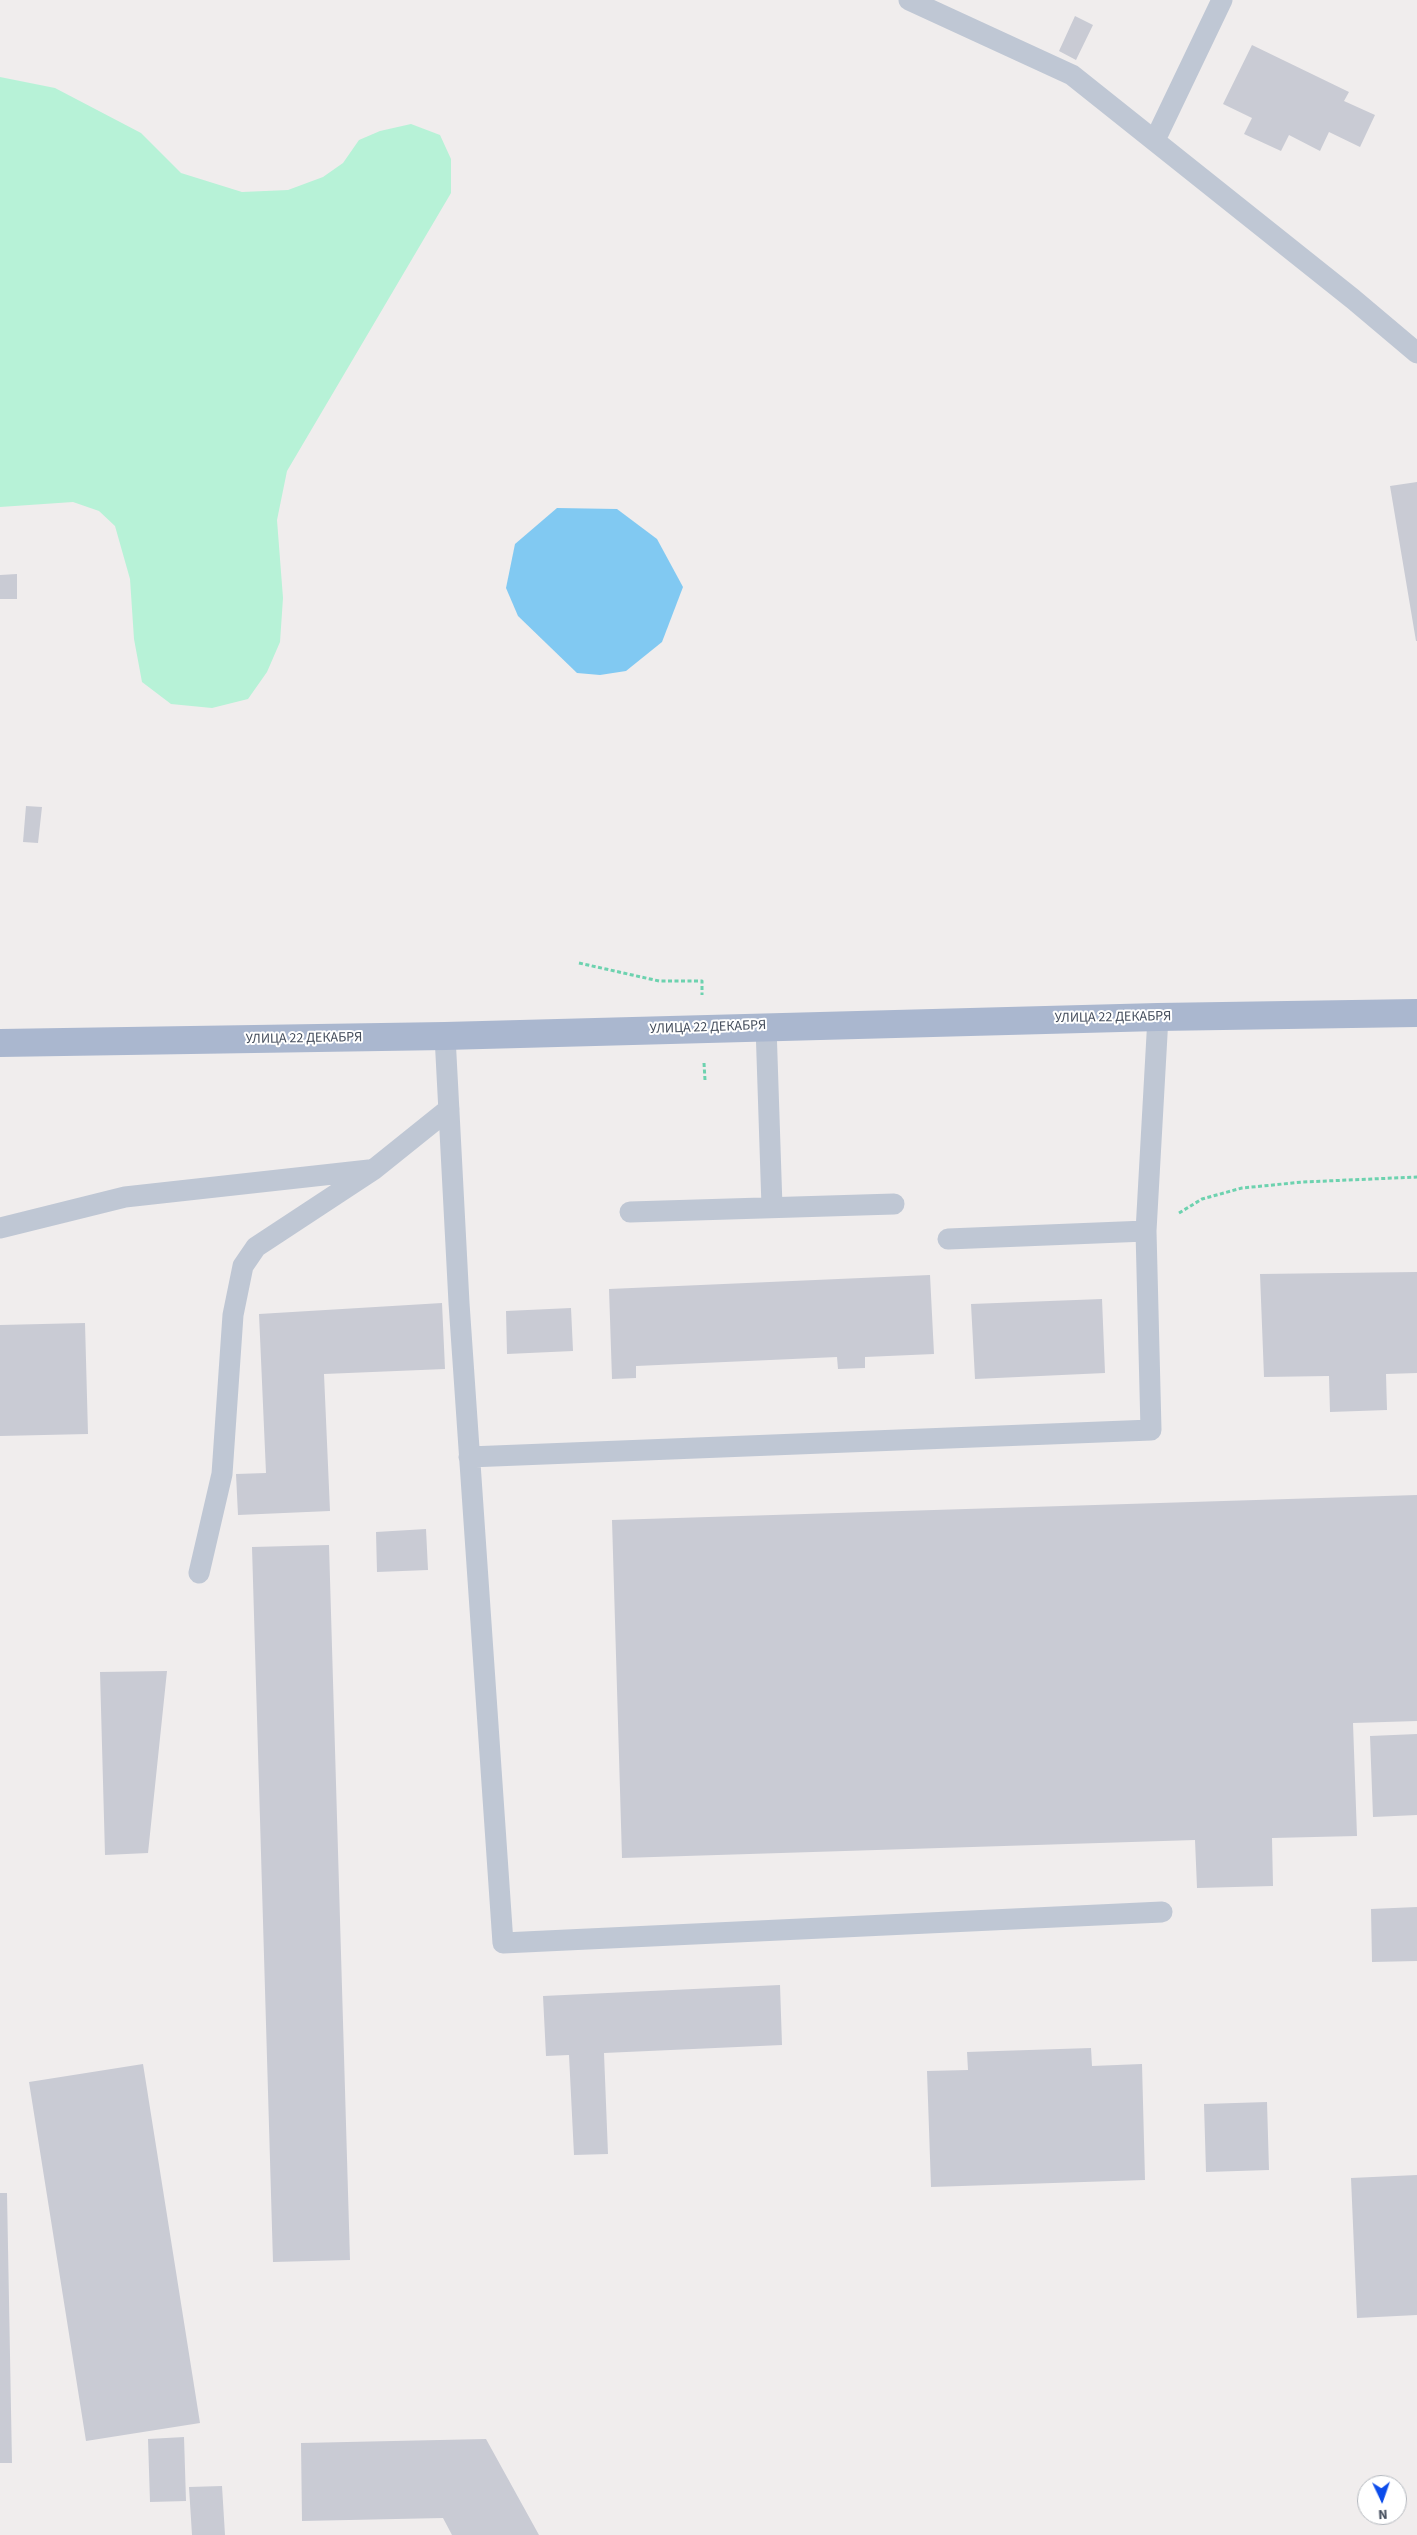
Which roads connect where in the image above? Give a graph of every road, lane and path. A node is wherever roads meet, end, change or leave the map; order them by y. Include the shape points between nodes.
1 (908, 0) edge
2 (1222, 0) edge
3 (1155, 140) junction
4 (1417, 353) edge
5 (1417, 1013) edge
6 (1158, 1017) junction
7 (766, 1026) junction
8 (445, 1036) junction
9 (0, 1043) edge
10 (449, 1109) junction
11 (373, 1170) junction
12 (1417, 1177) edge
13 (894, 1204) dead end
14 (772, 1208) junction
15 (630, 1212) dead end
16 (0, 1228) edge
17 (1146, 1231) junction
18 (948, 1239) dead end
19 (469, 1457) junction
20 (199, 1573) dead end
21 (1162, 1912) dead end

1 - 3 lane via 1072,75
2 - 3 lane
3 - 4 lane
5 - 6 main road, УЛИЦА 22 ДЕКАБРЯ
6 - 7 main road, УЛИЦА 22 ДЕКАБРЯ
6 - 17 lane
7 - 8 main road, УЛИЦА 22 ДЕКАБРЯ
7 - 14 lane
8 - 9 main road, УЛИЦА 22 ДЕКАБРЯ
8 - 10 lane
10 - 11 lane
10 - 19 lane
11 - 16 lane via 125,1197
11 - 20 lane via 256,1247 243,1266 234,1315 222,1474
12 - 17 path via 1242,1188 1202,1199
13 - 14 lane
14 - 15 lane
17 - 18 lane
17 - 19 lane via 1151,1430
19 - 21 lane via 503,1943

